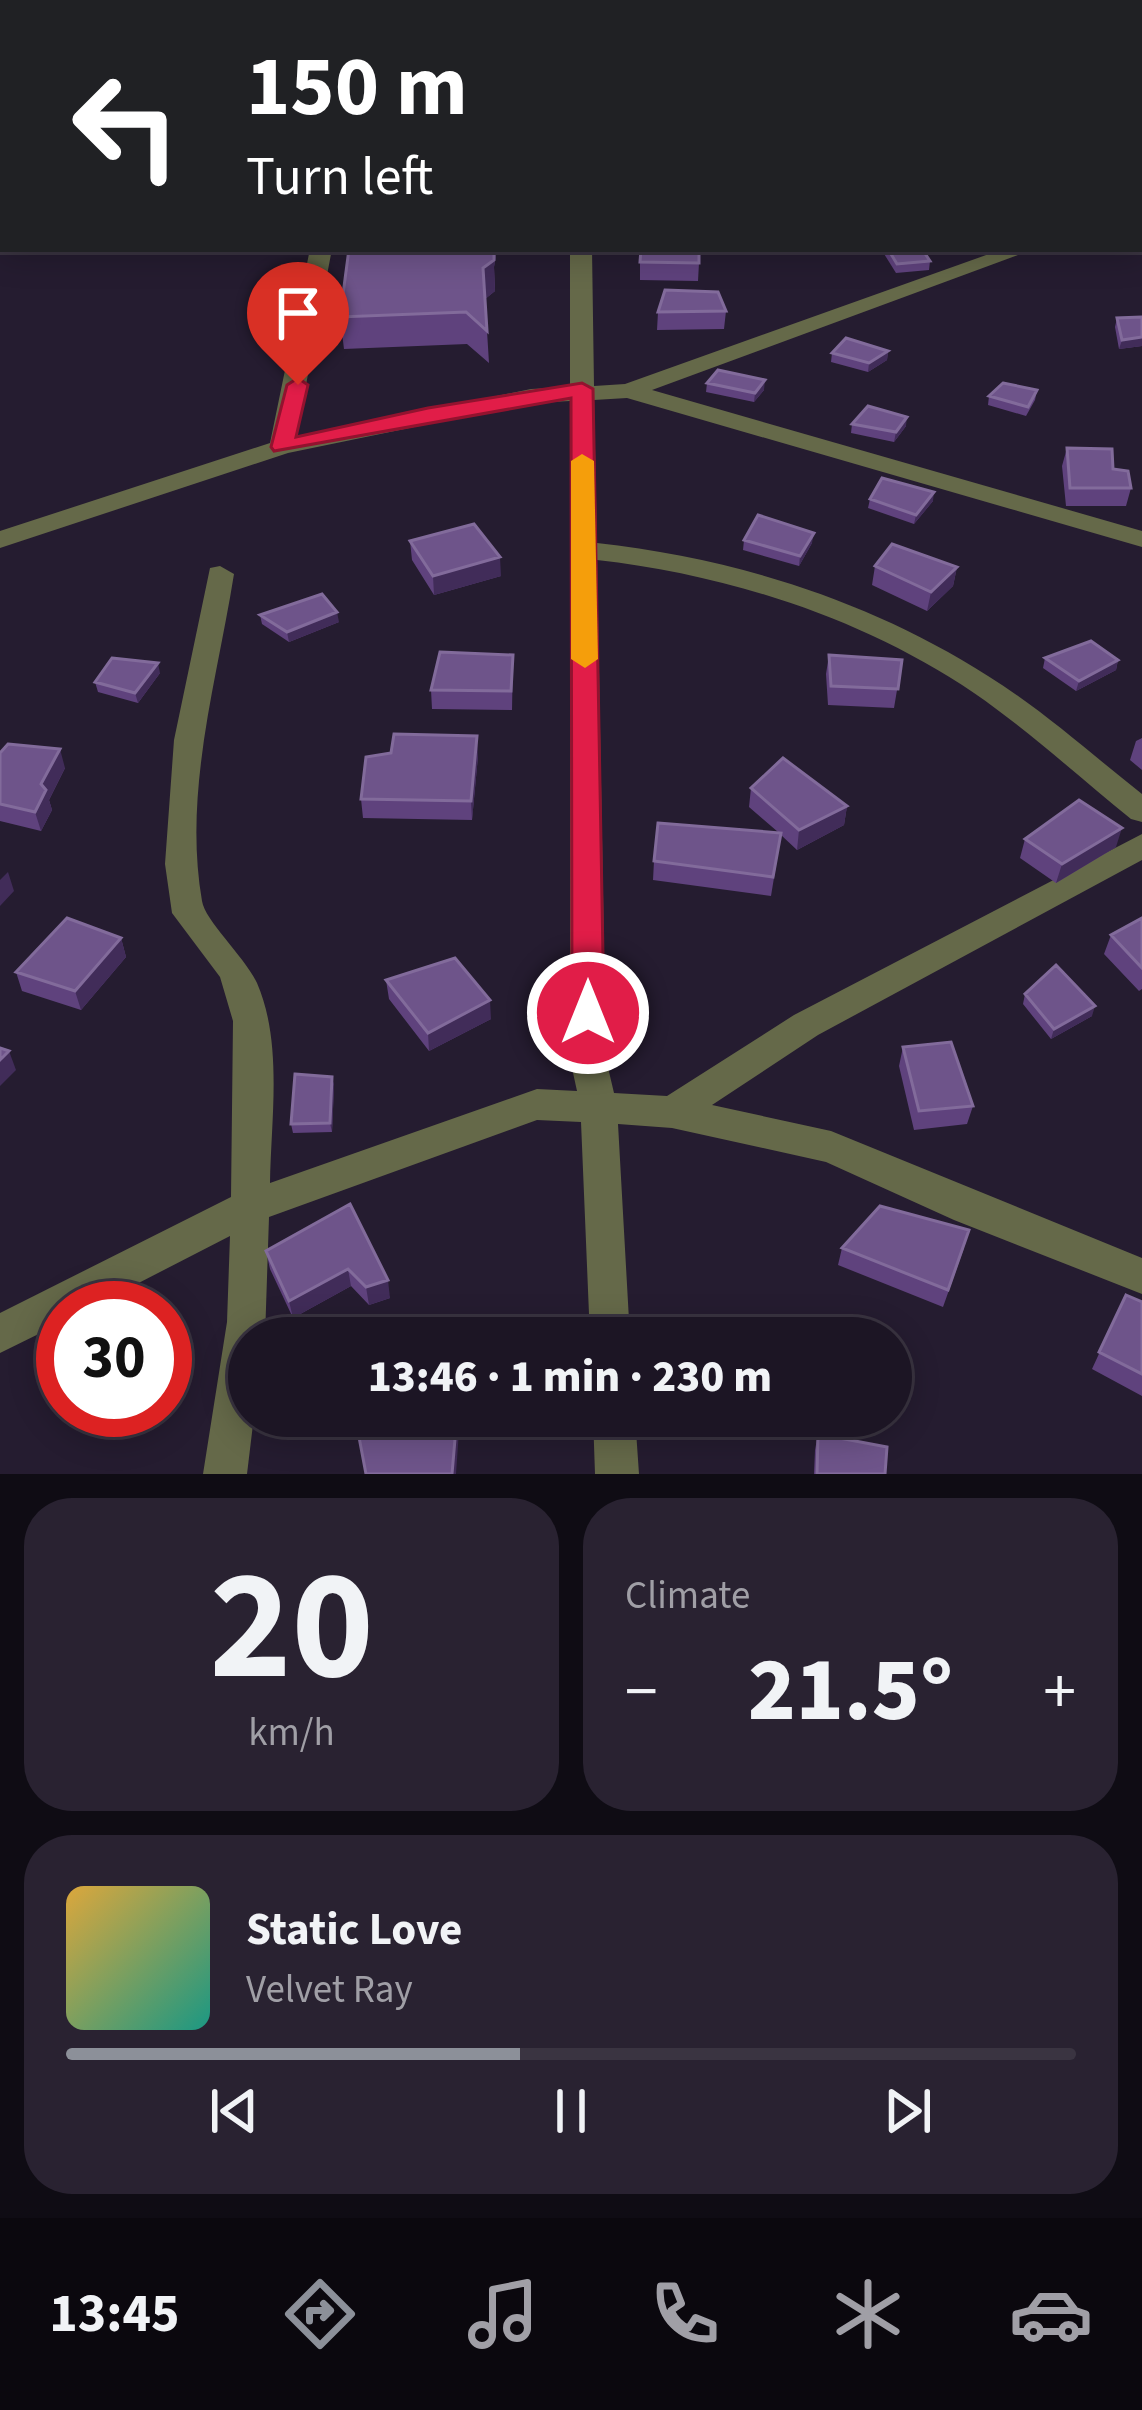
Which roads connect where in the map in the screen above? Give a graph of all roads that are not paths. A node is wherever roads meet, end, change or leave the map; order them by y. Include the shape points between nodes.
1 (320, 252) edge
2 (581, 252) edge
3 (1016, 252) edge
4 (582, 389) junction
5 (628, 391) junction
6 (282, 447) junction
7 (1142, 538) edge
8 (0, 540) edge
9 (584, 550) junction
10 (220, 574) dead end
11 (1142, 811) edge
12 (1142, 846) edge
13 (599, 1110) junction
14 (672, 1112) junction
15 (246, 1208) junction
16 (1142, 1276) edge
17 (609, 1317) edge
18 (0, 1334) edge
19 (615, 1437) edge
20 (225, 1474) edge
21 (617, 1474) edge

1 - 6 street
2 - 4 street
3 - 5 street
4 - 5 street
4 - 6 street
4 - 9 street
5 - 7 street
6 - 8 street
9 - 11 street via 720,576 878,627 984,686
9 - 13 street via 588,1059
10 - 15 street via 182,779 182,835 187,912 227,959 251,1006 255,1103
12 - 14 street via 806,1024
13 - 14 street
13 - 15 street via 537,1104
13 - 17 street
14 - 16 street via 831,1147
15 - 18 street
15 - 20 street via 247,1322
19 - 21 street

